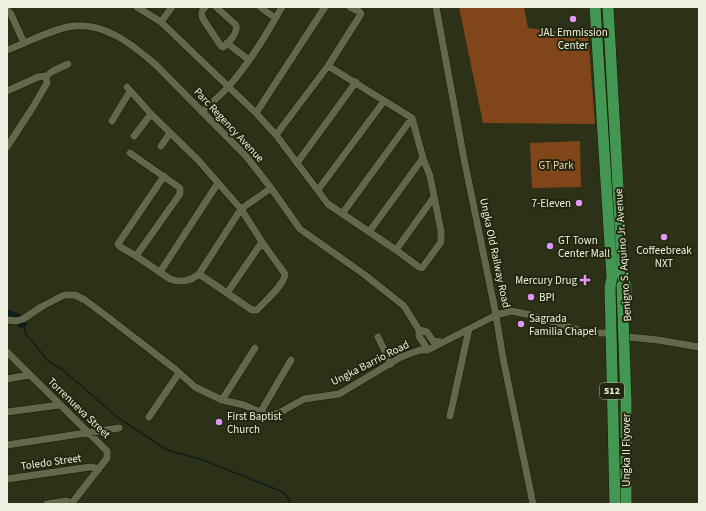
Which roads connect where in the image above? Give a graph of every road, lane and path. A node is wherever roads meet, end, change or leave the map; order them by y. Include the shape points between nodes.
1 (137, 7) edge
2 (172, 7) edge
3 (205, 7) edge
4 (216, 7) edge
5 (260, 7) edge
6 (282, 7) edge
7 (325, 7) edge
8 (350, 7) edge
9 (436, 7) edge
10 (595, 7) edge
11 (608, 7) edge
12 (7, 10) edge
13 (275, 18) junction
14 (161, 22) junction
15 (227, 43) junction
16 (24, 44) junction
17 (7, 50) edge
18 (249, 60) junction
19 (68, 64) dead end
20 (328, 66) junction
21 (46, 76) junction
22 (356, 82) junction
23 (229, 87) junction
24 (7, 92) edge
25 (384, 101) junction
26 (202, 112) junction
27 (256, 113) junction
28 (151, 114) junction
29 (412, 118) junction
30 (112, 121) dead end
31 (170, 133) junction
32 (276, 135) junction
33 (134, 136) dead end
34 (8, 142) edge
35 (161, 146) dead end
36 (130, 152) dead end
37 (423, 158) junction
38 (297, 163) junction
39 (164, 176) junction
40 (606, 178) junction
41 (618, 178) junction
42 (218, 183) junction
43 (271, 188) junction
44 (318, 190) junction
45 (434, 197) junction
46 (241, 209) junction
47 (342, 214) junction
48 (369, 232) junction
49 (262, 242) junction
50 (396, 250) junction
51 (136, 256) junction
52 (160, 272) junction
53 (199, 274) junction
54 (618, 282) junction
55 (227, 293) junction
56 (496, 315) junction
57 (7, 320) edge
58 (469, 329) junction
59 (419, 330) junction
60 (611, 334) junction
61 (378, 337) dead end
62 (628, 337) junction
63 (442, 342) junction
64 (699, 347) edge
65 (255, 348) dead end
66 (428, 350) junction
67 (7, 352) edge
68 (291, 360) dead end
69 (391, 364) junction
70 (179, 373) junction
71 (29, 375) junction
72 (7, 379) edge
73 (222, 400) junction
74 (59, 404) junction
75 (7, 412) edge
76 (260, 413) junction
77 (450, 416) dead end
78 (149, 417) dead end
79 (119, 428) dead end
80 (88, 433) junction
81 (613, 441) junction
82 (630, 441) junction
83 (7, 445) edge
84 (99, 469) junction
85 (7, 479) edge
86 (47, 504) edge
87 (73, 504) edge
88 (533, 504) edge
89 (615, 504) edge
90 (619, 504) edge
91 (626, 504) edge
92 (630, 504) edge

1 - 14 street
2 - 14 street
3 - 15 street via 202,10 203,19 221,46
4 - 15 street via 236,25 236,32
5 - 13 street
6 - 13 street
7 - 27 street
8 - 20 street via 361,14
9 - 56 street, Ungka Old Railway Road
10 - 40 main road, Benigno S. Aquino Jr. Avenue / 512
11 - 41 main road, Benigno S. Aquino Jr. Avenue / 512
12 - 16 street
13 - 18 street
14 - 23 street
15 - 18 street
16 - 17 street, Parc Regency Avenue
16 - 26 street, Parc Regency Avenue via 68,27 89,27 108,32 156,64
18 - 23 street
19 - 21 street
20 - 22 street
20 - 32 street
21 - 24 street via 38,77
21 - 34 street via 47,83
22 - 25 street
22 - 38 street
23 - 26 street
23 - 27 street
25 - 29 street
25 - 44 street
26 - 43 street, Parc Regency Avenue via 246,156
27 - 32 street
28 - 30 street via 129,89
28 - 31 street
28 - 33 street
29 - 37 street
29 - 47 street
31 - 35 street
31 - 42 street
32 - 38 street
36 - 39 street
37 - 45 street
37 - 48 street
38 - 44 street
39 - 51 street via 180,188 180,194
39 - 51 street via 118,244
40 - 41 main road
40 - 54 main road, Benigno S. Aquino Jr. Avenue / 512
41 - 54 main road, Benigno S. Aquino Jr. Avenue / 512
42 - 46 street
42 - 52 street
43 - 46 street
43 - 59 street, Parc Regency Avenue via 300,229 404,306
44 - 47 street via 328,204
45 - 50 street
45 - 50 street via 442,231 438,248 422,268
46 - 49 street
46 - 53 street
47 - 48 street
48 - 50 street
49 - 55 street
49 - 55 street via 285,277 257,310 246,307
51 - 52 street
52 - 53 street via 177,281 191,279
53 - 55 street
54 - 60 main road, Benigno S. Aquino Jr. Avenue / 512 via 610,287
54 - 62 main road, Benigno S. Aquino Jr. Avenue / 512 via 626,286
54 - 90 main road, Ungka II Flyover / 512
54 - 91 main road, Ungka II Flyover / 512, bridge via 626,402
56 - 58 street, Ungka Barrio Road
56 - 60 street, Ungka Barrio Road via 511,311 588,333
56 - 88 street, Ungka Old Railway Road
57 - 70 street, Ungka Barrio Road via 19,320 59,297 76,295 110,318
58 - 63 street, Ungka Barrio Road
58 - 77 street
59 - 63 street via 427,332 433,341
59 - 66 street via 419,336
60 - 81 main road, Benigno S. Aquino Jr. Avenue / 512
61 - 69 street
62 - 64 street
62 - 82 main road, Benigno S. Aquino Jr. Avenue / 512
63 - 66 street, Ungka Barrio Road
65 - 73 street
66 - 69 street, Ungka Barrio Road via 414,352
67 - 71 street, Torrenueva Street
68 - 76 street
69 - 76 street, Ungka Barrio Road via 339,394 304,399 279,413
70 - 73 street, Ungka Barrio Road via 200,390
70 - 78 street
71 - 72 street
71 - 74 street, Torrenueva Street
73 - 76 street, Ungka Barrio Road via 244,405
74 - 75 street
74 - 80 street, Torrenueva Street
79 - 80 street
80 - 83 street
80 - 84 street, Torrenueva Street via 108,451 107,458
81 - 82 main road
81 - 89 main road, Benigno S. Aquino Jr. Avenue / 512
82 - 92 main road, Benigno S. Aquino Jr. Avenue / 512
84 - 85 street, Toledo Street via 91,467
84 - 87 street, Torrenueva Street
86 - 87 street via 66,501

